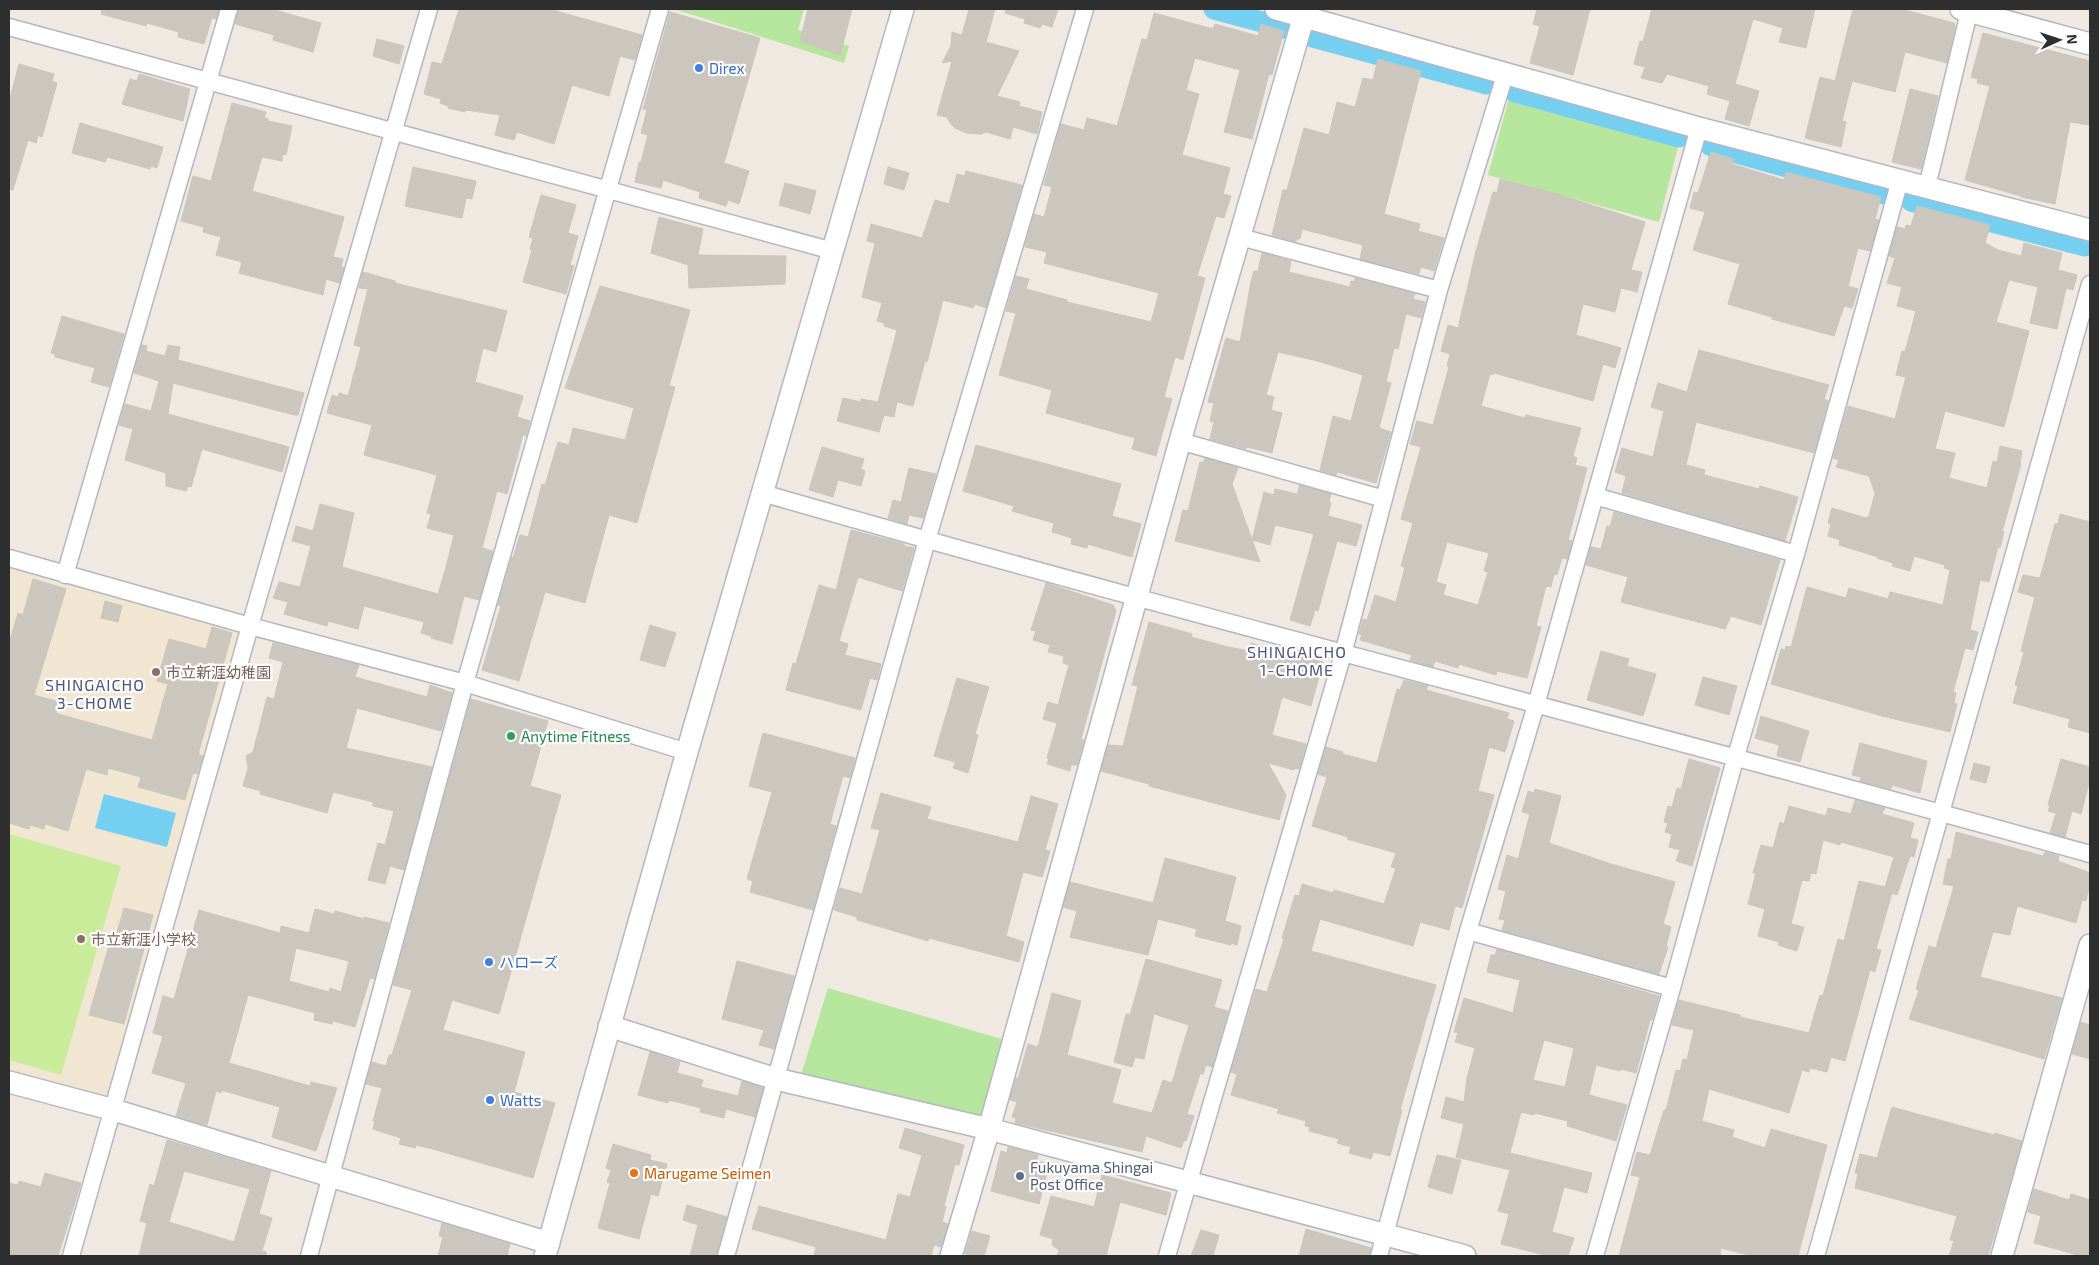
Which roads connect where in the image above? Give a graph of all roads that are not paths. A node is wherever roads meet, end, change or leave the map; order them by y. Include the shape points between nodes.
1 (229, 9) edge
2 (429, 9) edge
3 (660, 9) edge
4 (902, 9) edge
5 (1085, 9) edge
6 (1276, 9) edge
7 (1965, 10) edge
8 (1305, 13) edge
9 (9, 27) edge
10 (2090, 44) edge
11 (1505, 74) junction
12 (209, 80) junction
13 (1699, 128) junction
14 (395, 131) junction
15 (1900, 180) junction
16 (1927, 187) junction
17 (608, 189) junction
18 (2090, 230) edge
19 (1240, 237) junction
20 (833, 251) junction
21 (2090, 284) edge
22 (1439, 290) junction
23 (1180, 441) junction
24 (762, 493) junction
25 (1595, 496) junction
26 (1384, 499) junction
27 (927, 540) junction
28 (1796, 554) junction
29 (9, 558) edge
30 (65, 575) junction
31 (1136, 596) junction
32 (250, 626) junction
33 (1343, 654) junction
34 (465, 683) junction
35 (1536, 705) junction
36 (687, 752) junction
37 (1736, 756) junction
38 (1942, 813) junction
39 (2090, 854) edge
40 (1468, 930) junction
41 (2090, 945) edge
42 (1672, 988) junction
43 (609, 1026) junction
44 (776, 1078) junction
45 (9, 1082) edge
46 (114, 1110) junction
47 (989, 1130) junction
48 (331, 1176) junction
49 (1188, 1181) junction
50 (1385, 1235) junction
51 (547, 1250) edge
52 (71, 1256) edge
53 (309, 1256) edge
54 (726, 1256) edge
55 (951, 1256) edge
56 (1167, 1256) edge
57 (1378, 1256) edge
58 (1464, 1256) edge
59 (1595, 1256) edge
60 (1816, 1256) edge
61 (2002, 1256) edge

1 - 12 street
2 - 14 street
3 - 17 street
4 - 20 street
5 - 27 street
6 - 8 street
7 - 10 street
7 - 16 street
8 - 11 street
8 - 19 street
9 - 12 street
11 - 13 street
11 - 22 street
12 - 14 street
12 - 30 street
13 - 15 street
13 - 25 street
14 - 17 street
14 - 32 street
15 - 16 street
15 - 28 street
16 - 18 street
17 - 20 street
17 - 34 street
19 - 22 street
19 - 23 street
20 - 24 street
21 - 38 street
22 - 26 street
23 - 26 street
23 - 31 street
24 - 27 street
24 - 36 street
25 - 28 street
25 - 35 street
26 - 33 street
27 - 31 street
27 - 44 street
28 - 37 street
29 - 30 street
30 - 32 street
31 - 33 street
31 - 47 street
32 - 34 street
32 - 46 street
33 - 35 street
33 - 49 street
34 - 36 street
34 - 48 street
35 - 37 street
35 - 40 street
36 - 43 street
37 - 38 street
37 - 42 street
38 - 39 street
38 - 60 street
40 - 42 street
40 - 50 street
41 - 61 street
42 - 59 street
43 - 44 street
43 - 51 street
44 - 47 street
44 - 54 street
45 - 46 street
46 - 48 street
46 - 52 street
47 - 49 street
47 - 55 street
48 - 51 street
48 - 53 street
49 - 50 street
49 - 56 street
50 - 57 street
50 - 58 street

